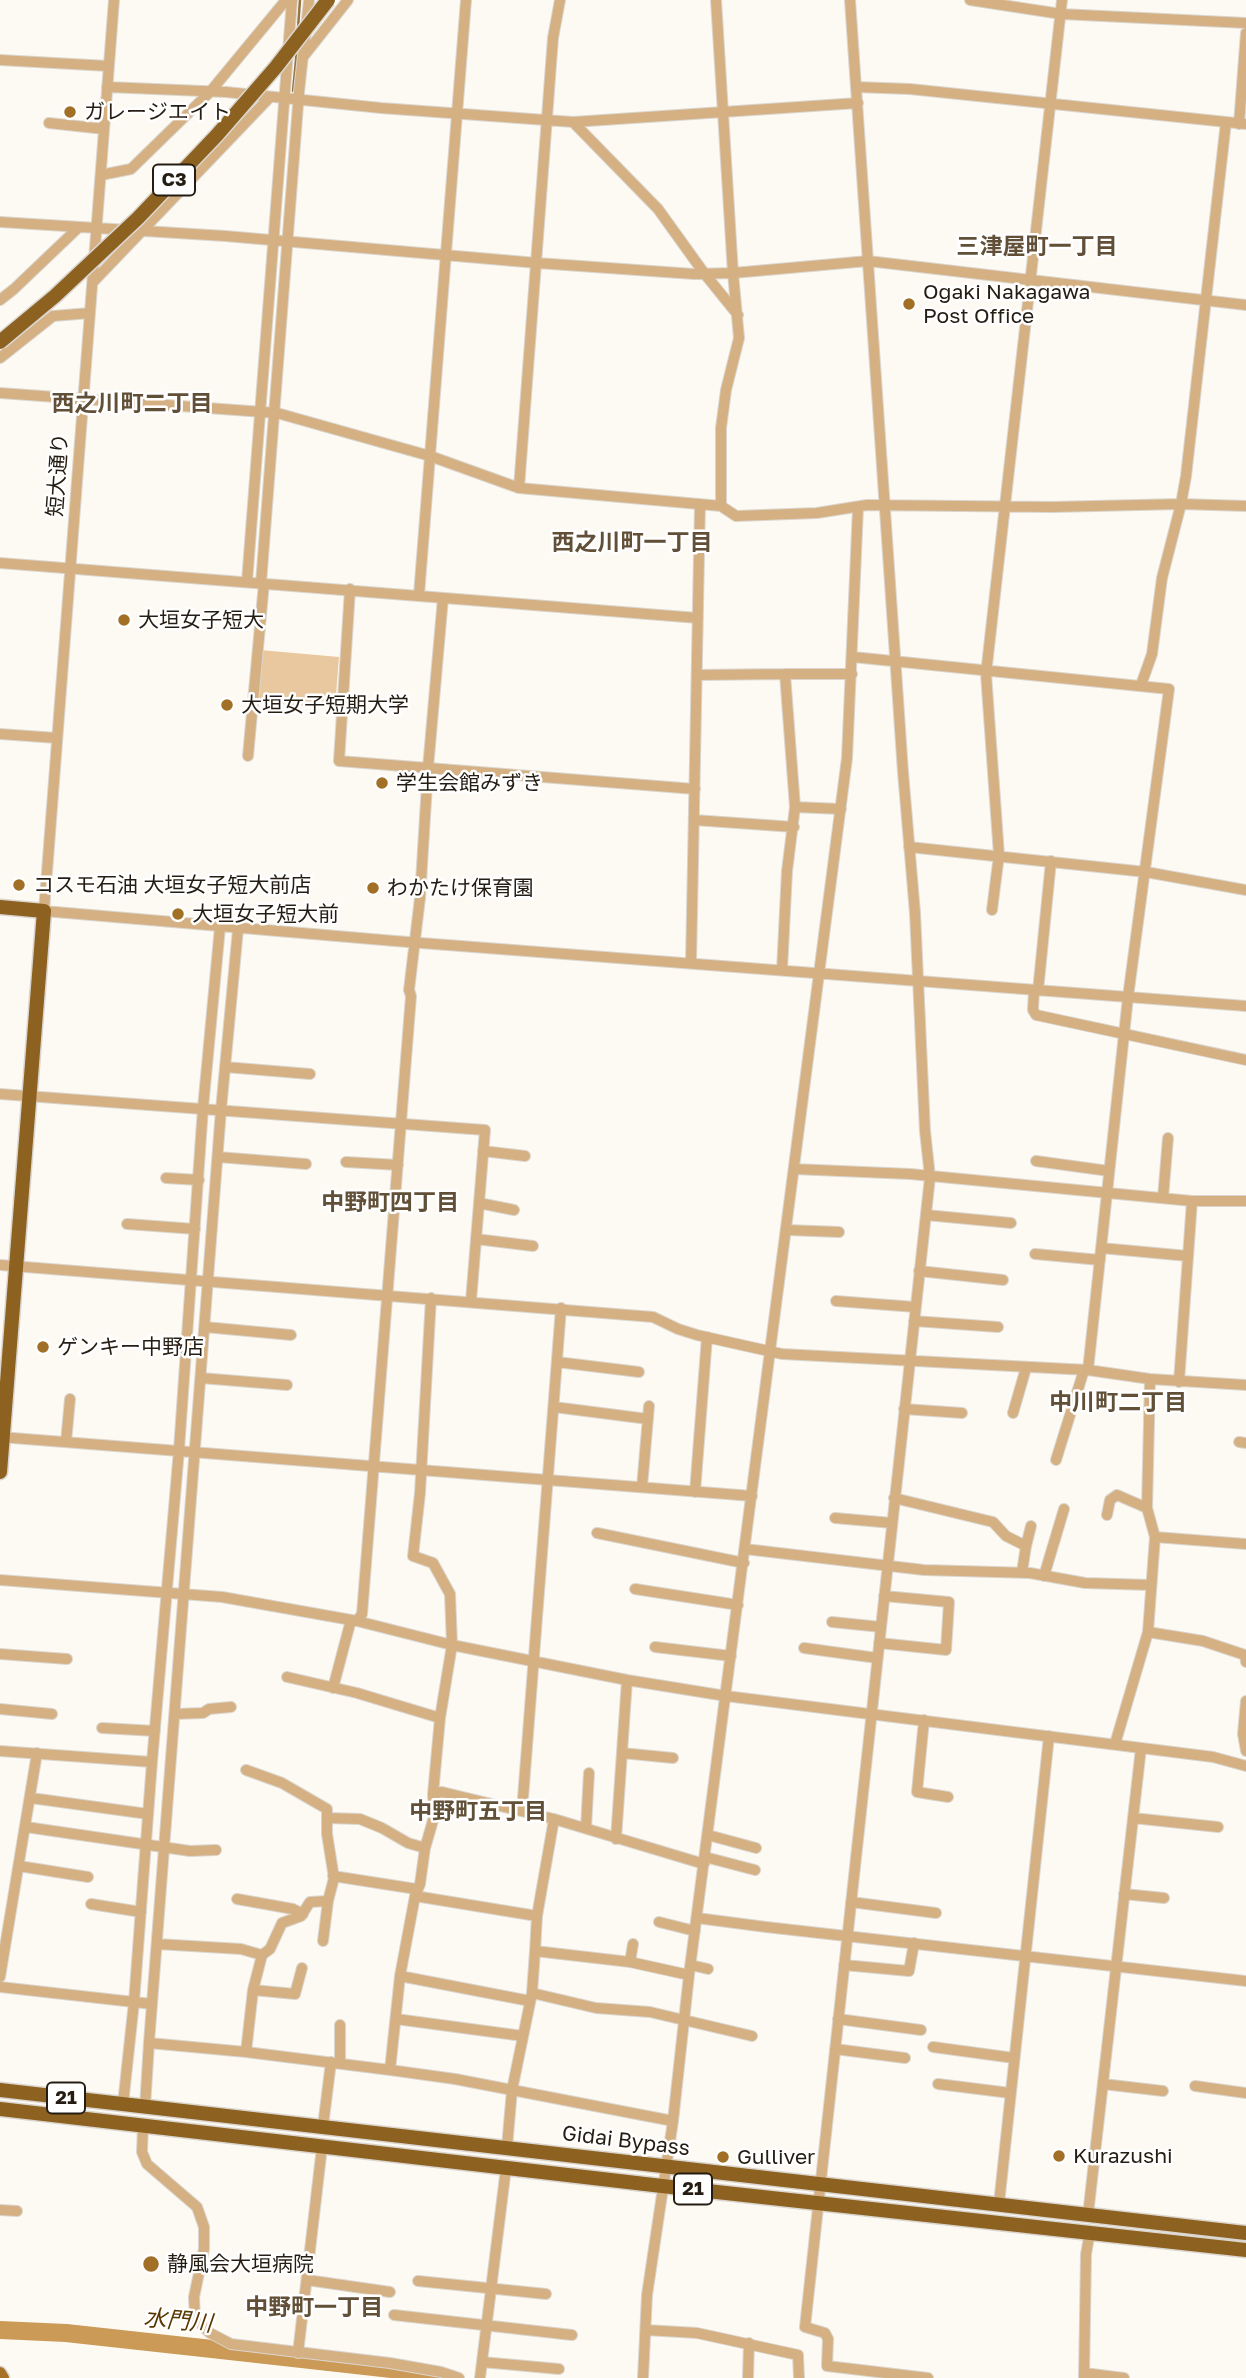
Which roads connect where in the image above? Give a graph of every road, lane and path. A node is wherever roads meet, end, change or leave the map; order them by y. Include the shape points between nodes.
1 (114, 0) edge
2 (286, 0) edge
3 (292, 0) edge
4 (309, 0) edge
5 (328, 0) edge
6 (348, 0) edge
7 (466, 0) edge
8 (560, 0) edge
9 (716, 0) edge
10 (850, 0) edge
11 (970, 0) edge
12 (1062, 0) edge
13 (1060, 14) junction
14 (1246, 23) edge
15 (1246, 33) edge
16 (303, 57) junction
17 (0, 60) edge
18 (108, 66) junction
19 (856, 86) junction
20 (107, 87) junction
21 (210, 92) junction
22 (270, 97) junction
23 (285, 98) junction
24 (299, 100) junction
25 (858, 103) junction
26 (1051, 104) junction
27 (722, 112) junction
28 (457, 113) junction
29 (547, 120) junction
30 (573, 122) junction
31 (1226, 122) junction
32 (49, 123) dead end
33 (1243, 124) edge
34 (104, 129) junction
35 (101, 175) junction
36 (0, 222) edge
37 (79, 227) junction
38 (97, 228) junction
39 (141, 232) junction
40 (281, 241) junction
41 (446, 255) junction
42 (868, 261) junction
43 (537, 263) junction
44 (704, 273) junction
45 (733, 273) junction
46 (1031, 281) junction
47 (92, 282) junction
48 (0, 300) edge
49 (1205, 300) junction
50 (1246, 305) edge
51 (90, 313) junction
52 (738, 315) junction
53 (0, 341) edge
54 (0, 358) edge
55 (0, 393) edge
56 (83, 398) junction
57 (267, 412) junction
58 (430, 456) junction
59 (519, 488) junction
60 (701, 504) junction
61 (1181, 504) junction
62 (886, 505) junction
63 (721, 506) junction
64 (1246, 506) edge
65 (1006, 507) junction
66 (858, 508) junction
67 (0, 564) edge
68 (71, 568) junction
69 (257, 582) junction
70 (350, 589) junction
71 (419, 595) junction
72 (443, 598) junction
73 (698, 618) junction
74 (853, 657) junction
75 (896, 660) junction
76 (987, 670) junction
77 (785, 674) junction
78 (852, 674) junction
79 (697, 675) junction
80 (1141, 685) junction
81 (0, 734) edge
82 (57, 738) junction
83 (248, 756) dead end
84 (428, 768) junction
85 (695, 789) junction
86 (795, 807) junction
87 (841, 809) junction
88 (694, 820) junction
89 (794, 827) junction
90 (909, 847) junction
91 (999, 855) junction
92 (1051, 861) junction
93 (1146, 872) junction
94 (1246, 890) edge
95 (0, 907) edge
96 (992, 910) dead end
97 (44, 911) junction
98 (228, 928) junction
99 (414, 943) junction
100 (691, 963) junction
101 (782, 970) junction
102 (820, 974) junction
103 (918, 981) junction
104 (1036, 990) junction
105 (1128, 997) junction
106 (1246, 1006) edge
107 (1126, 1033) junction
108 (1246, 1059) edge
109 (225, 1067) junction
110 (310, 1074) dead end
111 (0, 1094) edge
112 (30, 1096) junction
113 (213, 1109) junction
114 (401, 1125) junction
115 (1168, 1138) dead end
116 (483, 1151) junction
117 (525, 1156) dead end
118 (218, 1157) junction
119 (1036, 1161) dead end
120 (346, 1162) dead end
121 (306, 1164) dead end
122 (398, 1165) junction
123 (794, 1169) junction
124 (1109, 1171) junction
125 (930, 1177) junction
126 (166, 1178) dead end
127 (199, 1180) junction
128 (1107, 1192) junction
129 (1163, 1198) junction
130 (1192, 1201) junction
131 (1246, 1201) edge
132 (479, 1203) junction
133 (514, 1210) dead end
134 (926, 1215) junction
135 (1011, 1223) dead end
136 (127, 1224) dead end
137 (195, 1229) junction
138 (786, 1230) junction
139 (839, 1232) dead end
140 (476, 1239) junction
141 (533, 1246) dead end
142 (1101, 1248) junction
143 (1035, 1254) dead end
144 (1188, 1256) junction
145 (1100, 1260) junction
146 (0, 1265) edge
147 (16, 1266) junction
148 (919, 1271) junction
149 (200, 1280) junction
150 (1003, 1280) dead end
151 (387, 1295) junction
152 (431, 1298) junction
153 (471, 1301) junction
154 (836, 1301) dead end
155 (915, 1307) junction
156 (561, 1308) junction
157 (914, 1321) junction
158 (205, 1327) junction
159 (998, 1327) dead end
160 (291, 1335) dead end
161 (708, 1337) junction
162 (771, 1352) junction
163 (557, 1362) junction
164 (909, 1362) junction
165 (1026, 1368) junction
166 (1086, 1370) junction
167 (639, 1372) dead end
168 (201, 1378) junction
169 (1150, 1379) junction
170 (1179, 1382) junction
171 (286, 1385) dead end
172 (1246, 1385) edge
173 (70, 1399) dead end
174 (649, 1406) dead end
175 (554, 1407) junction
176 (904, 1409) junction
177 (962, 1413) dead end
178 (1013, 1413) dead end
179 (648, 1419) junction
180 (1, 1437) edge
181 (66, 1442) junction
182 (187, 1451) junction
183 (1056, 1460) dead end
184 (374, 1465) junction
185 (420, 1469) junction
186 (0, 1472) edge
187 (549, 1479) junction
188 (642, 1487) junction
189 (695, 1492) junction
190 (752, 1496) junction
191 (894, 1498) junction
192 (1147, 1507) junction
193 (1064, 1508) dead end
194 (1107, 1515) dead end
195 (835, 1518) dead end
196 (892, 1523) junction
197 (1031, 1526) dead end
198 (597, 1533) dead end
199 (1155, 1537) junction
200 (1246, 1544) edge
201 (1026, 1546) junction
202 (745, 1549) junction
203 (744, 1563) junction
204 (887, 1565) junction
205 (1022, 1572) junction
206 (1044, 1576) junction
207 (0, 1580) edge
208 (1150, 1585) junction
209 (635, 1589) dead end
210 (175, 1592) junction
211 (884, 1596) junction
212 (738, 1605) junction
213 (354, 1620) junction
214 (832, 1622) dead end
215 (881, 1627) junction
216 (1148, 1632) junction
217 (879, 1643) junction
218 (452, 1644) junction
219 (655, 1647) dead end
220 (804, 1648) dead end
221 (0, 1654) edge
222 (731, 1656) junction
223 (877, 1658) junction
224 (67, 1659) dead end
225 (535, 1661) junction
226 (1246, 1662) edge
227 (287, 1677) dead end
228 (627, 1680) junction
229 (333, 1688) junction
230 (726, 1696) junction
231 (1246, 1701) edge
232 (231, 1707) dead end
233 (0, 1709) edge
234 (52, 1714) dead end
235 (175, 1714) junction
236 (871, 1714) junction
237 (440, 1718) junction
238 (924, 1720) junction
239 (102, 1728) dead end
240 (155, 1731) junction
241 (1049, 1736) junction
242 (1115, 1744) junction
243 (1141, 1748) junction
244 (0, 1751) edge
245 (1246, 1751) edge
246 (37, 1753) junction
247 (622, 1753) junction
248 (673, 1758) dead end
249 (152, 1762) junction
250 (1246, 1766) edge
251 (246, 1770) dead end
252 (589, 1773) dead end
253 (433, 1794) junction
254 (948, 1797) dead end
255 (31, 1798) junction
256 (522, 1811) junction
257 (148, 1814) junction
258 (327, 1818) junction
259 (1133, 1818) junction
260 (554, 1819) junction
261 (26, 1827) junction
262 (1218, 1827) dead end
263 (586, 1828) junction
264 (708, 1835) junction
265 (616, 1839) junction
266 (155, 1846) junction
267 (425, 1848) junction
268 (757, 1848) dead end
269 (216, 1850) dead end
270 (705, 1861) junction
271 (19, 1866) junction
272 (755, 1870) dead end
273 (333, 1876) junction
274 (88, 1877) dead end
275 (416, 1892) junction
276 (1124, 1894) junction
277 (1164, 1898) dead end
278 (237, 1899) dead end
279 (328, 1901) junction
280 (851, 1902) junction
281 (91, 1904) dead end
282 (141, 1912) junction
283 (936, 1913) dead end
284 (303, 1914) junction
285 (537, 1916) junction
286 (698, 1917) junction
287 (659, 1922) dead end
288 (4, 1926) edge
289 (695, 1931) junction
290 (847, 1936) junction
291 (323, 1941) dead end
292 (914, 1943) junction
293 (157, 1944) junction
294 (633, 1944) dead end
295 (535, 1951) junction
296 (262, 1955) junction
297 (1026, 1955) junction
298 (630, 1962) junction
299 (844, 1965) junction
300 (1116, 1966) junction
301 (302, 1968) dead end
302 (708, 1969) dead end
303 (690, 1970) junction
304 (400, 1976) junction
305 (0, 1977) edge
306 (1246, 1981) edge
307 (0, 1987) edge
308 (253, 1990) junction
309 (531, 1997) junction
310 (143, 2003) junction
311 (396, 2019) junction
312 (838, 2019) junction
313 (684, 2020) junction
314 (340, 2025) dead end
315 (921, 2030) dead end
316 (523, 2036) junction
317 (751, 2036) dead end
318 (149, 2043) junction
319 (933, 2047) dead end
320 (835, 2049) junction
321 (246, 2052) junction
322 (905, 2058) dead end
323 (1014, 2058) junction
324 (335, 2062) junction
325 (390, 2070) junction
326 (938, 2084) dead end
327 (1103, 2084) junction
328 (1195, 2086) dead end
329 (0, 2090) edge
330 (512, 2090) junction
331 (1163, 2091) dead end
332 (1010, 2093) junction
333 (1246, 2093) edge
334 (135, 2106) junction
335 (0, 2109) edge
336 (673, 2121) junction
337 (138, 2124) junction
338 (323, 2126) junction
339 (322, 2147) junction
340 (507, 2147) junction
341 (666, 2167) junction
342 (506, 2168) junction
343 (820, 2183) junction
344 (663, 2186) junction
345 (818, 2202) junction
346 (999, 2204) junction
347 (0, 2210) edge
348 (16, 2211) dead end
349 (1088, 2215) junction
350 (1090, 2232) junction
351 (1246, 2233) edge
352 (1246, 2250) edge
353 (307, 2280) junction
354 (418, 2281) dead end
355 (490, 2289) junction
356 (390, 2292) dead end
357 (546, 2294) dead end
358 (394, 2315) dead end
359 (486, 2325) junction
360 (646, 2330) junction
361 (572, 2335) dead end
362 (749, 2343) junction
363 (298, 2353) junction
364 (482, 2362) junction
365 (559, 2369) dead end
366 (0, 2373) edge
367 (1084, 2376) edge
368 (3, 2378) edge
369 (459, 2378) edge
370 (480, 2378) edge
371 (643, 2378) edge
372 (748, 2378) edge
373 (799, 2378) edge
374 (928, 2378) edge
375 (1124, 2378) edge

1 - 18 street, 短大通り
2 - 21 street
3 - 23 street
4 - 16 street
5 - 53 highway, C3, bridge via 276,67 147,209
6 - 16 street
7 - 28 street
8 - 29 street
9 - 27 street
10 - 19 street
11 - 13 street
12 - 13 street
13 - 14 street
13 - 26 street
15 - 33 street
16 - 24 street
17 - 18 street
18 - 20 street, 短大通り
19 - 25 street
19 - 26 street
20 - 21 street
20 - 34 street, 短大通り
21 - 22 street
21 - 35 street via 131,169
22 - 23 street
22 - 39 street
23 - 24 street
23 - 40 street
24 - 28 street
24 - 40 street
25 - 27 street
25 - 42 street
26 - 31 street
26 - 46 street
27 - 30 street
27 - 45 street
28 - 29 street
28 - 41 street
29 - 30 street
29 - 43 street
30 - 44 street via 658,209
31 - 33 street
31 - 49 street
32 - 34 street
34 - 35 street, 短大通り
35 - 38 street, 短大通り
36 - 37 street
37 - 38 street
37 - 48 street
38 - 39 street
38 - 47 street, 短大通り
39 - 40 street
39 - 47 street
40 - 41 street
40 - 57 street
40 - 57 street
41 - 43 street
41 - 58 street
42 - 45 street
42 - 46 street
42 - 62 street
43 - 44 street
43 - 59 street
44 - 45 street
44 - 52 street
45 - 52 street
46 - 49 street
46 - 65 street
47 - 51 street, 短大通り
49 - 50 street
49 - 61 street
51 - 54 street via 53,316
51 - 56 street, 短大通り
52 - 63 street via 737,354 721,428
55 - 56 street
56 - 57 street
56 - 68 street, 短大通り
57 - 58 street
57 - 69 street
58 - 59 street
58 - 71 street
59 - 60 street
60 - 63 street
60 - 73 street
61 - 64 street
61 - 65 street
61 - 80 street via 1162,578 1152,654
62 - 65 street
62 - 66 street
62 - 75 street
63 - 66 street via 736,516
65 - 76 street
66 - 74 street
67 - 68 street
68 - 69 street
68 - 82 street, 短大通り
69 - 70 street
69 - 83 street
70 - 71 street
70 - 84 street via 339,761
71 - 72 street
72 - 73 street
72 - 84 street
73 - 79 street
74 - 75 street
74 - 78 street
75 - 76 street
75 - 90 street
76 - 80 street
76 - 91 street
77 - 78 street
77 - 79 street
77 - 86 street
78 - 87 street
79 - 85 street
80 - 93 street via 1168,689
81 - 82 street
82 - 97 street, 短大通り
84 - 85 street
84 - 99 street
85 - 88 street
86 - 87 street
86 - 89 street
87 - 102 street
88 - 89 street
88 - 100 street
89 - 101 street
90 - 91 street
90 - 103 street
91 - 92 street
91 - 96 street
92 - 93 street
92 - 104 street
93 - 94 street
93 - 105 street
95 - 97 highway
97 - 98 street
97 - 112 highway
98 - 99 street
98 - 109 street
98 - 113 street
99 - 100 street
99 - 114 street
100 - 101 street
101 - 102 street
102 - 103 street
102 - 123 street
103 - 104 street
103 - 125 street
104 - 105 street
104 - 107 street via 1036,1015
105 - 106 street
105 - 107 street
107 - 108 street
107 - 124 street
109 - 110 street
109 - 113 street
111 - 112 street
112 - 113 street
112 - 147 highway
113 - 114 street
113 - 118 street
113 - 127 street
114 - 116 street via 485,1130
114 - 122 street
115 - 129 street
116 - 117 street
116 - 132 street
118 - 121 street
118 - 149 street
119 - 124 street
120 - 122 street
122 - 151 street
123 - 125 street
123 - 138 street
124 - 128 street
125 - 128 street
125 - 134 street
126 - 127 street
127 - 137 street
128 - 129 street
128 - 142 street
129 - 130 street
130 - 131 street
130 - 144 street
132 - 133 street
132 - 140 street
134 - 135 street
134 - 148 street
136 - 137 street
137 - 149 street
138 - 139 street
138 - 162 street
140 - 141 street
140 - 153 street
142 - 144 street
142 - 145 street
143 - 145 street
144 - 170 street
145 - 166 street
146 - 147 street
147 - 149 street
147 - 180 highway
148 - 150 street
148 - 155 street
149 - 151 street
149 - 158 street
149 - 182 street
151 - 152 street
151 - 184 street
152 - 153 street
152 - 185 street
153 - 156 street
154 - 155 street
155 - 157 street
156 - 161 street via 653,1317
156 - 163 street
157 - 159 street
157 - 164 street
158 - 160 street
158 - 168 street
161 - 162 street
161 - 189 street
162 - 164 street
162 - 190 street
163 - 167 street
163 - 175 street
164 - 165 street
164 - 176 street
165 - 166 street
165 - 178 street
166 - 169 street
166 - 183 street
168 - 171 street
168 - 182 street
169 - 170 street
169 - 192 street
170 - 172 street
173 - 181 street
174 - 179 street
175 - 179 street
175 - 187 street
176 - 177 street
176 - 191 street
179 - 188 street
180 - 181 street
180 - 186 highway
181 - 182 street
182 - 184 street
182 - 210 street
182 - 210 street
184 - 185 street
184 - 213 street via 362,1614
185 - 187 street
185 - 218 street via 413,1556 433,1563 450,1594
187 - 188 street
187 - 225 street
188 - 189 street
189 - 190 street
190 - 202 street
191 - 196 street
191 - 201 street via 993,1522 1006,1536
192 - 194 street via 1117,1495 1110,1500
192 - 199 street
193 - 206 street
195 - 196 street
196 - 204 street
197 - 201 street
198 - 203 street
199 - 200 street
199 - 208 street
201 - 205 street
202 - 203 street
202 - 204 street
203 - 212 street
204 - 205 street
204 - 211 street
205 - 206 street
206 - 208 street via 1085,1583
207 - 210 street
208 - 216 street
209 - 212 street
210 - 213 street
210 - 235 street
210 - 240 street
211 - 215 street
211 - 217 street via 949,1602 946,1650
212 - 222 street
213 - 218 street
213 - 229 street
214 - 215 street
215 - 217 street
216 - 226 street via 1203,1641 1245,1655
216 - 242 street
217 - 223 street
218 - 225 street
218 - 237 street
219 - 222 street
220 - 223 street
221 - 224 street
222 - 230 street
223 - 236 street
225 - 228 street
225 - 256 street
227 - 229 street
228 - 230 street
228 - 247 street
229 - 237 street
230 - 236 street
230 - 264 street
231 - 245 street
232 - 235 street
233 - 234 street
235 - 266 street
236 - 238 street
236 - 280 street
237 - 253 street
238 - 241 street
238 - 254 street via 917,1792
239 - 240 street
240 - 249 street
241 - 242 street
241 - 297 street
242 - 243 street
243 - 250 street
243 - 259 street
244 - 246 street
246 - 249 street
246 - 255 street
247 - 248 street
247 - 265 street
249 - 257 street
251 - 258 street via 282,1783 327,1809
252 - 263 street
253 - 256 street via 442,1792
253 - 267 street via 434,1817
255 - 257 street
255 - 261 street
256 - 260 street
257 - 266 street
258 - 267 street via 360,1819
258 - 273 street
259 - 262 street
259 - 276 street
260 - 263 street
260 - 285 street
261 - 266 street
261 - 271 street
263 - 265 street
264 - 268 street
264 - 270 street
265 - 270 street
266 - 269 street via 186,1856
266 - 282 street
266 - 293 street
267 - 275 street
270 - 272 street
270 - 286 street
271 - 274 street
271 - 288 street
273 - 275 street
273 - 279 street
275 - 285 street
275 - 304 street
276 - 277 street
276 - 300 street
278 - 284 street
279 - 284 street via 310,1902
279 - 291 street
280 - 283 street
280 - 290 street
281 - 282 street
282 - 310 street
284 - 296 street via 282,1923 270,1949
285 - 295 street
286 - 289 street
286 - 290 street
287 - 289 street
288 - 305 street
289 - 303 street
290 - 292 street
290 - 299 street
292 - 297 street
292 - 299 street via 909,1971
293 - 296 street via 241,1949
293 - 310 street
294 - 298 street
295 - 298 street
295 - 309 street
296 - 308 street
297 - 300 street
297 - 323 street
298 - 303 street
299 - 312 street
300 - 306 street
300 - 327 street
301 - 308 street via 295,1994
302 - 303 street
303 - 313 street
304 - 309 street
304 - 311 street
307 - 310 street
308 - 321 street
309 - 313 street
309 - 316 street
310 - 318 street
310 - 334 street
311 - 316 street
311 - 325 street
312 - 315 street
312 - 320 street
313 - 317 street
313 - 336 street
314 - 324 street
316 - 330 street
318 - 321 street
318 - 334 street
319 - 323 street
320 - 322 street
320 - 343 street
321 - 324 street
323 - 332 street
324 - 325 street
324 - 338 street
325 - 330 street
326 - 332 street
327 - 331 street
327 - 349 street
328 - 333 street
329 - 334 highway, Gidai Bypass / 21
330 - 336 street
330 - 340 street
332 - 346 street
334 - 338 highway, Gidai Bypass / 21
335 - 337 highway, Gidai Bypass / 21
336 - 341 street
337 - 339 highway, Gidai Bypass / 21
337 - 363 street via 147,2164 197,2207 204,2227 195,2319 231,2344
338 - 340 highway, Gidai Bypass / 21
339 - 342 highway, Gidai Bypass / 21
339 - 353 street
340 - 341 highway, Gidai Bypass / 21
341 - 343 highway, Gidai Bypass / 21
341 - 344 street
342 - 344 highway, Gidai Bypass / 21
342 - 355 street
343 - 345 street
343 - 346 highway, Gidai Bypass / 21
344 - 345 highway, Gidai Bypass / 21
344 - 360 street
345 - 350 highway, Gidai Bypass / 21
345 - 374 street via 805,2328 825,2333 827,2366
346 - 349 highway, Gidai Bypass / 21
347 - 348 street
349 - 351 highway, Gidai Bypass / 21
350 - 352 highway, Gidai Bypass / 21
350 - 367 street
353 - 356 street
353 - 363 street
354 - 355 street
355 - 357 street
355 - 359 street
358 - 359 street
359 - 361 street
359 - 364 street
360 - 362 street
360 - 371 street
362 - 372 street
362 - 373 street via 798,2355
363 - 369 street via 390,2362
364 - 365 street
364 - 370 street
366 - 368 main road
367 - 375 street

